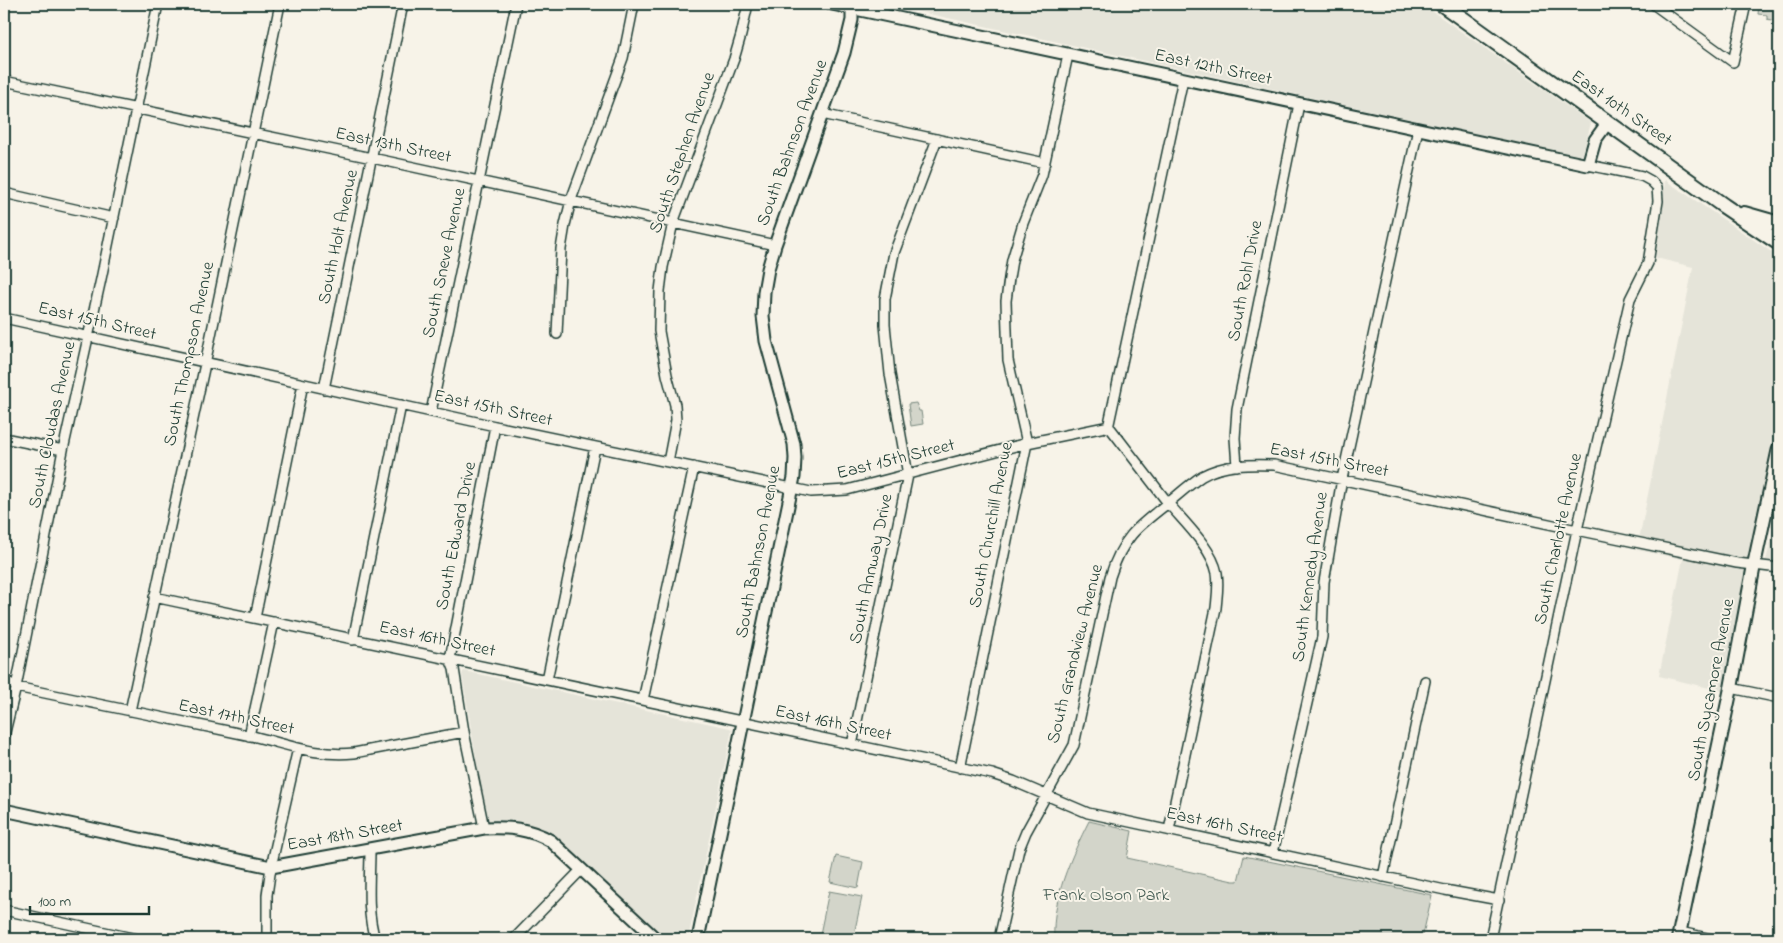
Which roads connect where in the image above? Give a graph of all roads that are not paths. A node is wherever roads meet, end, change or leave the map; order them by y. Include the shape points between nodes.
1 (158, 4) edge
2 (280, 4) edge
3 (403, 4) edge
4 (516, 4) edge
5 (634, 4) edge
6 (748, 4) edge
7 (832, 4) edge
8 (1442, 4) edge
9 (1653, 4) edge
10 (1746, 4) edge
11 (852, 6) edge
12 (1068, 55) junction
13 (1183, 79) junction
14 (4, 81) edge
15 (1298, 104) junction
16 (136, 109) junction
17 (822, 114) junction
18 (1608, 122) junction
19 (1418, 129) junction
20 (253, 133) junction
21 (937, 139) junction
22 (372, 158) junction
23 (1045, 163) junction
24 (1588, 165) junction
25 (479, 181) junction
26 (1658, 188) joint
27 (4, 193) edge
28 (571, 200) junction
29 (1729, 209) junction
30 (114, 218) junction
31 (672, 223) junction
32 (1779, 224) edge
33 (1779, 243) edge
34 (775, 245) junction
35 (4, 318) edge
36 (557, 334) dead end
37 (88, 336) junction
38 (206, 364) junction
39 (303, 384) junction
40 (324, 388) junction
41 (401, 405) junction
42 (431, 412) junction
43 (495, 426) junction
44 (1108, 428) junction
45 (4, 438) edge
46 (1028, 443) junction
47 (595, 447) junction
48 (1779, 448) edge
49 (63, 450) junction
50 (668, 462) junction
51 (1236, 466) junction
52 (694, 467) junction
53 (908, 474) junction
54 (1342, 479) junction
55 (792, 488) junction
56 (1168, 503) junction
57 (1577, 530) junction
58 (1754, 564) junction
59 (1779, 568) edge
60 (154, 597) junction
61 (254, 618) junction
62 (274, 622) junction
63 (353, 640) junction
64 (450, 659) junction
65 (4, 680) edge
66 (547, 680) junction
67 (1425, 681) dead end
68 (16, 687) junction
69 (1732, 688) junction
70 (1779, 698) edge
71 (643, 700) junction
72 (130, 711) junction
73 (742, 722) junction
74 (464, 732) junction
75 (4, 736) edge
76 (250, 736) junction
77 (852, 745) junction
78 (298, 748) junction
79 (960, 768) junction
80 (1047, 795) junction
81 (4, 810) edge
82 (484, 828) junction
83 (1169, 830) junction
84 (370, 850) junction
85 (1273, 853) junction
86 (271, 867) junction
87 (582, 870) junction
88 (1383, 877) junction
89 (1499, 900) junction
90 (4, 910) edge
91 (1679, 936) edge
92 (137, 939) edge
93 (267, 939) edge
94 (375, 939) edge
95 (514, 939) edge
96 (656, 939) edge
97 (698, 939) edge
98 (999, 939) edge
99 (1490, 939) edge
100 (1712, 939) edge

1 - 16 street, South Cloudas Avenue
2 - 20 street, South Thompson Avenue
3 - 22 street, South Holt Avenue
4 - 25 street, South Sneve Avenue
5 - 28 street via 616,83
6 - 31 street, South Stephen Avenue via 734,59
7 - 11 street, East 12th Street
8 - 18 main road, East 10th Street
9 - 10 street via 1733,62
11 - 12 street, East 12th Street
11 - 17 street, South Bahnson Avenue via 851,27 844,53
12 - 13 street, East 12th Street
12 - 23 street, South Churchill Avenue
13 - 15 street, East 12th Street
13 - 44 street
14 - 16 street, East 13th Street
15 - 19 street, East 12th Street
15 - 51 street, South Rohl Drive via 1237,409
16 - 20 street, East 13th Street
16 - 30 street, South Cloudas Avenue
17 - 21 street
17 - 34 street, South Bahnson Avenue
18 - 24 street via 1595,140
18 - 29 main road, East 10th Street
19 - 24 street, East 12th Street
19 - 54 street, South Kennedy Avenue
20 - 22 street, East 13th Street
20 - 38 street, South Thompson Avenue
21 - 23 street
21 - 53 street, South Annway Drive via 894,253 885,299 890,374
22 - 25 street, East 13th Street
22 - 40 street, South Holt Avenue
23 - 46 street, South Churchill Avenue via 1016,245 1006,301 1008,360
24 - 26 street, East 12th Street via 1642,176
25 - 28 street, East 13th Street
25 - 42 street, South Sneve Avenue
26 - 57 street, South Charlotte Avenue via 1648,263 1630,299
27 - 30 street
28 - 31 street, East 13th Street
28 - 36 street via 561,249
29 - 32 main road
29 - 33 main road, East 10th Street
30 - 37 street, South Cloudas Avenue
31 - 34 street, East 13th Street
31 - 50 street, South Stephen Avenue via 659,315 662,352 676,420
34 - 55 street, South Bahnson Avenue via 766,280 764,316 766,341 794,444
35 - 37 street, East 15th Street
37 - 38 street, East 15th Street
37 - 49 street, South Cloudas Avenue
38 - 39 street, East 15th Street
38 - 60 street, South Thompson Avenue
39 - 40 street, East 15th Street
39 - 61 street
40 - 41 street, East 15th Street
41 - 42 street, East 15th Street
41 - 63 street
42 - 43 street, East 15th Street
43 - 47 street, East 15th Street
43 - 64 street, South Edward Drive
44 - 46 street, East 15th Street
44 - 56 street
45 - 49 street
46 - 53 street, East 15th Street
46 - 79 street, South Churchill Avenue
47 - 50 street, East 15th Street
47 - 66 street
48 - 58 main road, South Sycamore Avenue
49 - 68 street, South Cloudas Avenue
50 - 52 street, East 15th Street
51 - 54 street, East 15th Street via 1274,465
51 - 56 street, East 15th Street via 1202,476
52 - 55 street, East 15th Street
52 - 71 street
53 - 55 street, East 15th Street via 847,490 811,492
53 - 77 street, South Annway Drive
54 - 57 street, East 15th Street
54 - 85 street, South Kennedy Avenue via 1324,582 1322,637
55 - 73 street, South Bahnson Avenue
56 - 80 street, South Grandview Avenue via 1129,536 1114,562 1074,745
56 - 83 street via 1207,550 1216,573 1218,590
57 - 58 street, East 15th Street
57 - 89 street, South Charlotte Avenue
58 - 59 street, East 15th Street
58 - 69 main road, South Sycamore Avenue
60 - 61 street, East 16th Street
60 - 72 street, South Thompson Avenue
61 - 62 street, East 16th Street
62 - 63 street, East 16th Street
62 - 76 street
63 - 64 street, East 16th Street
64 - 66 street, East 16th Street
64 - 74 street, South Edward Drive
65 - 68 street, East 17th Street
66 - 71 street, East 16th Street
67 - 88 street
68 - 72 street, East 17th Street
68 - 75 street, South Cloudas Avenue
69 - 70 street
69 - 91 main road, South Sycamore Avenue
71 - 73 street, East 16th Street
72 - 76 street, East 17th Street
73 - 77 street, East 16th Street
73 - 97 street, South Bahnson Avenue
74 - 78 street, East 17th Street via 336,755
74 - 82 street, South Edward Drive
76 - 78 street, East 17th Street
77 - 79 street, East 16th Street
78 - 86 street
79 - 80 street, East 16th Street via 992,774
80 - 83 street, East 16th Street via 1088,813
80 - 98 street, South Grandview Avenue via 1019,849
81 - 86 street, East 18th Street
82 - 84 street, East 18th Street
82 - 87 street, East 18th Street via 517,828 540,835
83 - 85 street, East 16th Street
84 - 86 street, East 18th Street
84 - 94 street via 370,909
85 - 88 street, East 16th Street
86 - 93 street
87 - 95 street
87 - 96 street, East 18th Street
88 - 89 street, East 16th Street
89 - 99 street, South Charlotte Avenue
90 - 92 street
91 - 100 street

